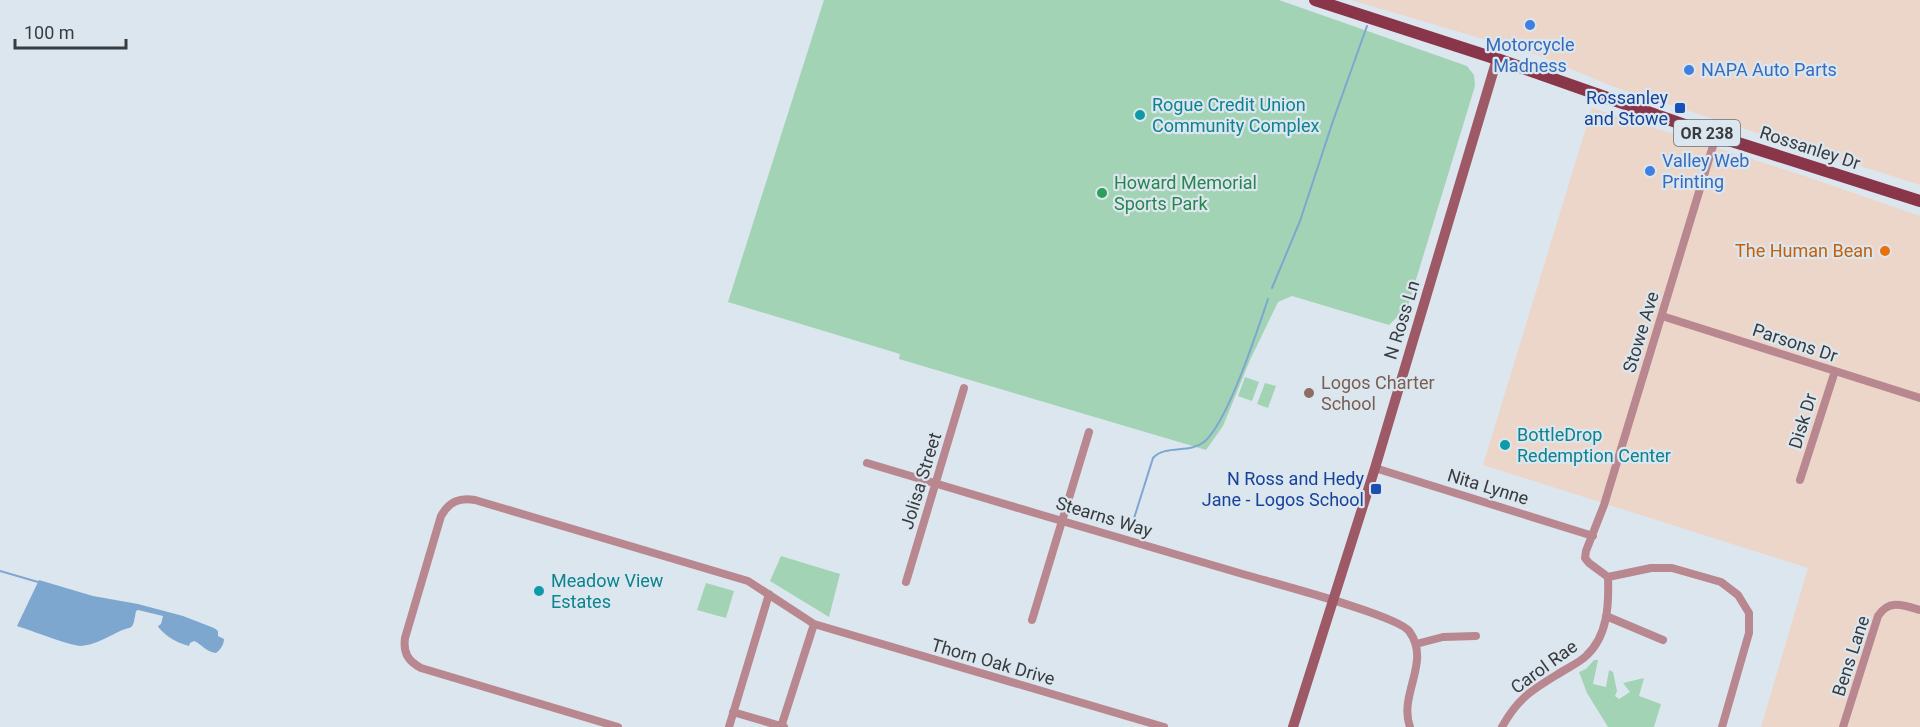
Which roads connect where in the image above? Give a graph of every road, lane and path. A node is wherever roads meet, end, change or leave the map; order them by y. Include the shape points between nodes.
1 (1315, 0) edge
2 (1497, 59) junction
3 (1716, 136) junction
4 (1920, 201) edge
5 (1662, 316) junction
6 (1835, 371) junction
7 (964, 388) dead end
8 (1920, 398) edge
9 (1089, 432) dead end
10 (867, 463) dead end
11 (1375, 468) junction
12 (1800, 480) dead end
13 (935, 483) junction
14 (1062, 520) junction
15 (1593, 536) junction
16 (1608, 577) junction
17 (906, 582) dead end
18 (769, 594) junction
19 (1333, 601) junction
20 (1920, 610) edge
21 (1606, 616) junction
22 (1032, 620) dead end
23 (814, 624) junction
24 (1476, 636) dead end
25 (1663, 640) dead end
26 (1416, 644) junction
27 (733, 712) junction
28 (618, 727) edge
29 (729, 727) edge
30 (783, 727) edge
31 (1164, 727) edge
32 (1293, 727) edge
33 (1410, 727) edge
34 (1502, 727) edge
35 (1722, 727) edge
36 (1843, 727) edge

1 - 2 main road, Rossanley Dr / OR 238
2 - 3 main road, Rossanley Dr / OR 238
2 - 11 main road, N Ross Ln
3 - 4 main road, Rossanley Dr / OR 238
3 - 5 street, Stowe Ave
5 - 6 street, Parsons Dr
5 - 15 street, Stowe Ave
6 - 8 street, Parsons Dr
6 - 12 street, Disk Dr
7 - 13 street, Jolisa Street
9 - 14 street
10 - 13 street, Stearns Way
11 - 15 street, Nita Lynne
11 - 19 main road, N Ross Ln
13 - 14 street, Stearns Way
13 - 17 street, Jolisa Street
14 - 19 street, Stearns Way
14 - 22 street
15 - 16 street via 1585,558
16 - 21 street, Carol Rae
16 - 35 street via 1662,567 1722,582 1745,604 1749,633
18 - 23 street, Thorn Oak Drive
18 - 27 street
18 - 28 street, Thorn Oak Drive via 748,581 475,500 466,498 446,507 405,638 406,656 421,668
19 - 26 street, Stearns Way via 1401,624
19 - 32 main road, N Ross Ln
20 - 36 street, Bens Lane via 1897,603 1878,616
21 - 25 street
21 - 34 street, Carol Rae via 1588,655 1526,694
23 - 30 street
23 - 31 street, Thorn Oak Drive
24 - 26 street via 1443,637
26 - 33 street via 1417,667 1406,707
27 - 29 street
27 - 30 street

